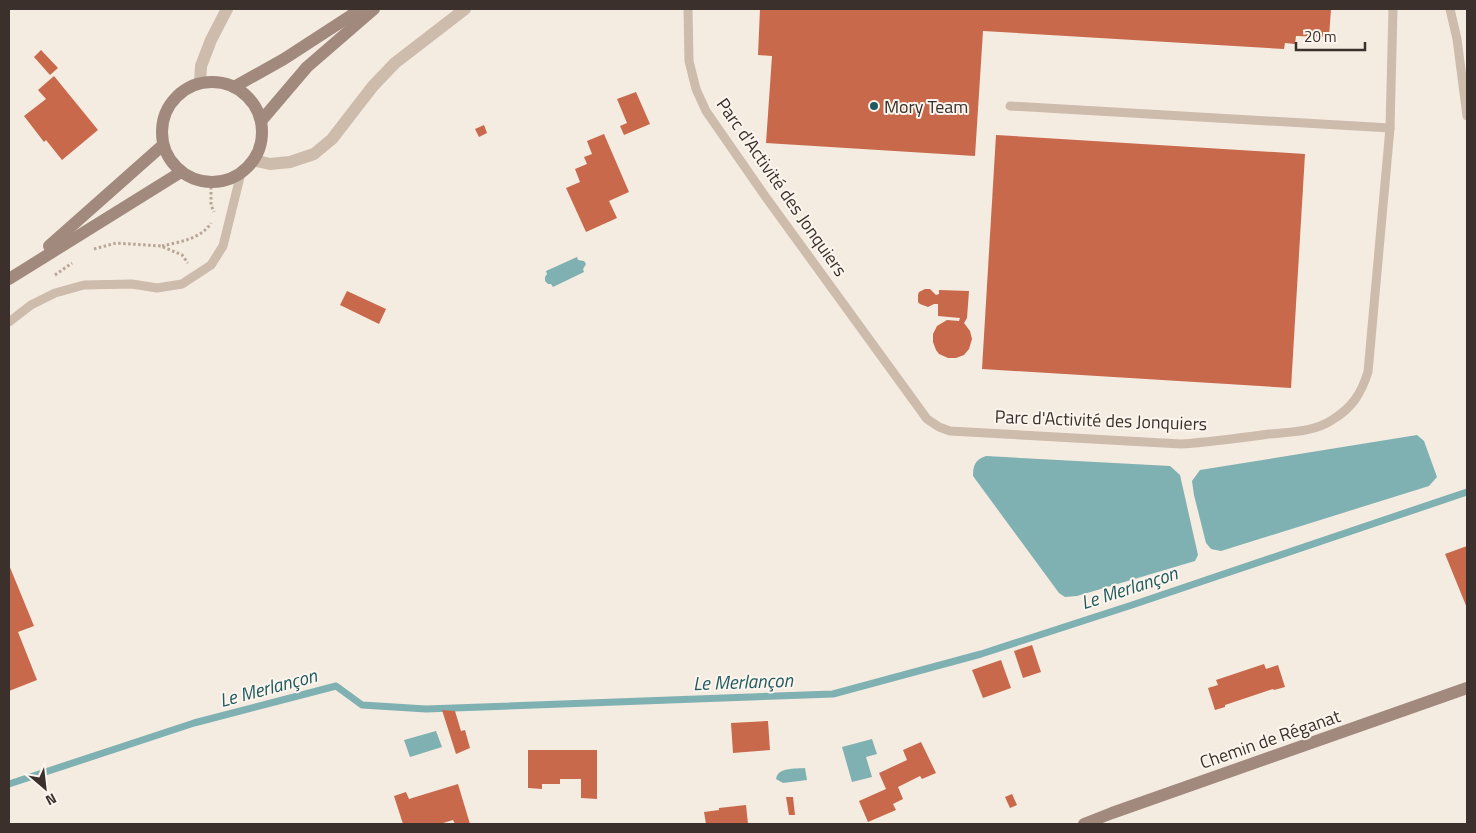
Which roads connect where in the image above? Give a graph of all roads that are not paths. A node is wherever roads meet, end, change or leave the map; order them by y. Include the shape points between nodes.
1 (227, 9) edge
2 (361, 9) edge
3 (374, 9) edge
4 (465, 9) edge
5 (688, 9) edge
6 (1393, 9) edge
7 (1450, 9) edge
8 (200, 83) junction
9 (234, 87) junction
10 (1010, 106) dead end
11 (1467, 116) edge
12 (261, 121) junction
13 (1390, 128) junction
14 (163, 145) junction
15 (253, 160) junction
16 (181, 172) junction
17 (241, 173) junction
18 (23, 269) junction
19 (9, 279) edge
20 (9, 322) edge
21 (1467, 688) edge
22 (1084, 824) edge

1 - 8 street via 201,66
2 - 9 main road via 284,60
3 - 12 main road via 307,67
4 - 15 street via 395,63 332,139 314,154 270,164
5 - 13 lane, Parc d'Activité des Jonquiers via 689,61 706,111 928,420 950,431 1181,444 1313,428 1332,421 1349,408 1362,390 1368,372
6 - 13 lane, Parc d'Activité des Jonquiers
7 - 11 lane
8 - 9 main road via 218,82
8 - 14 main road via 173,99 161,129
9 - 12 main road via 256,107
10 - 13 lane
12 - 15 main road via 260,148
14 - 16 main road
14 - 18 main road
15 - 17 main road
16 - 17 main road via 195,180 211,182 227,180
16 - 18 main road
17 - 20 lane via 223,246 211,265 182,284 158,288 132,284 84,285 55,293 31,305
18 - 19 main road
21 - 22 main road, Chemin de Réganat

